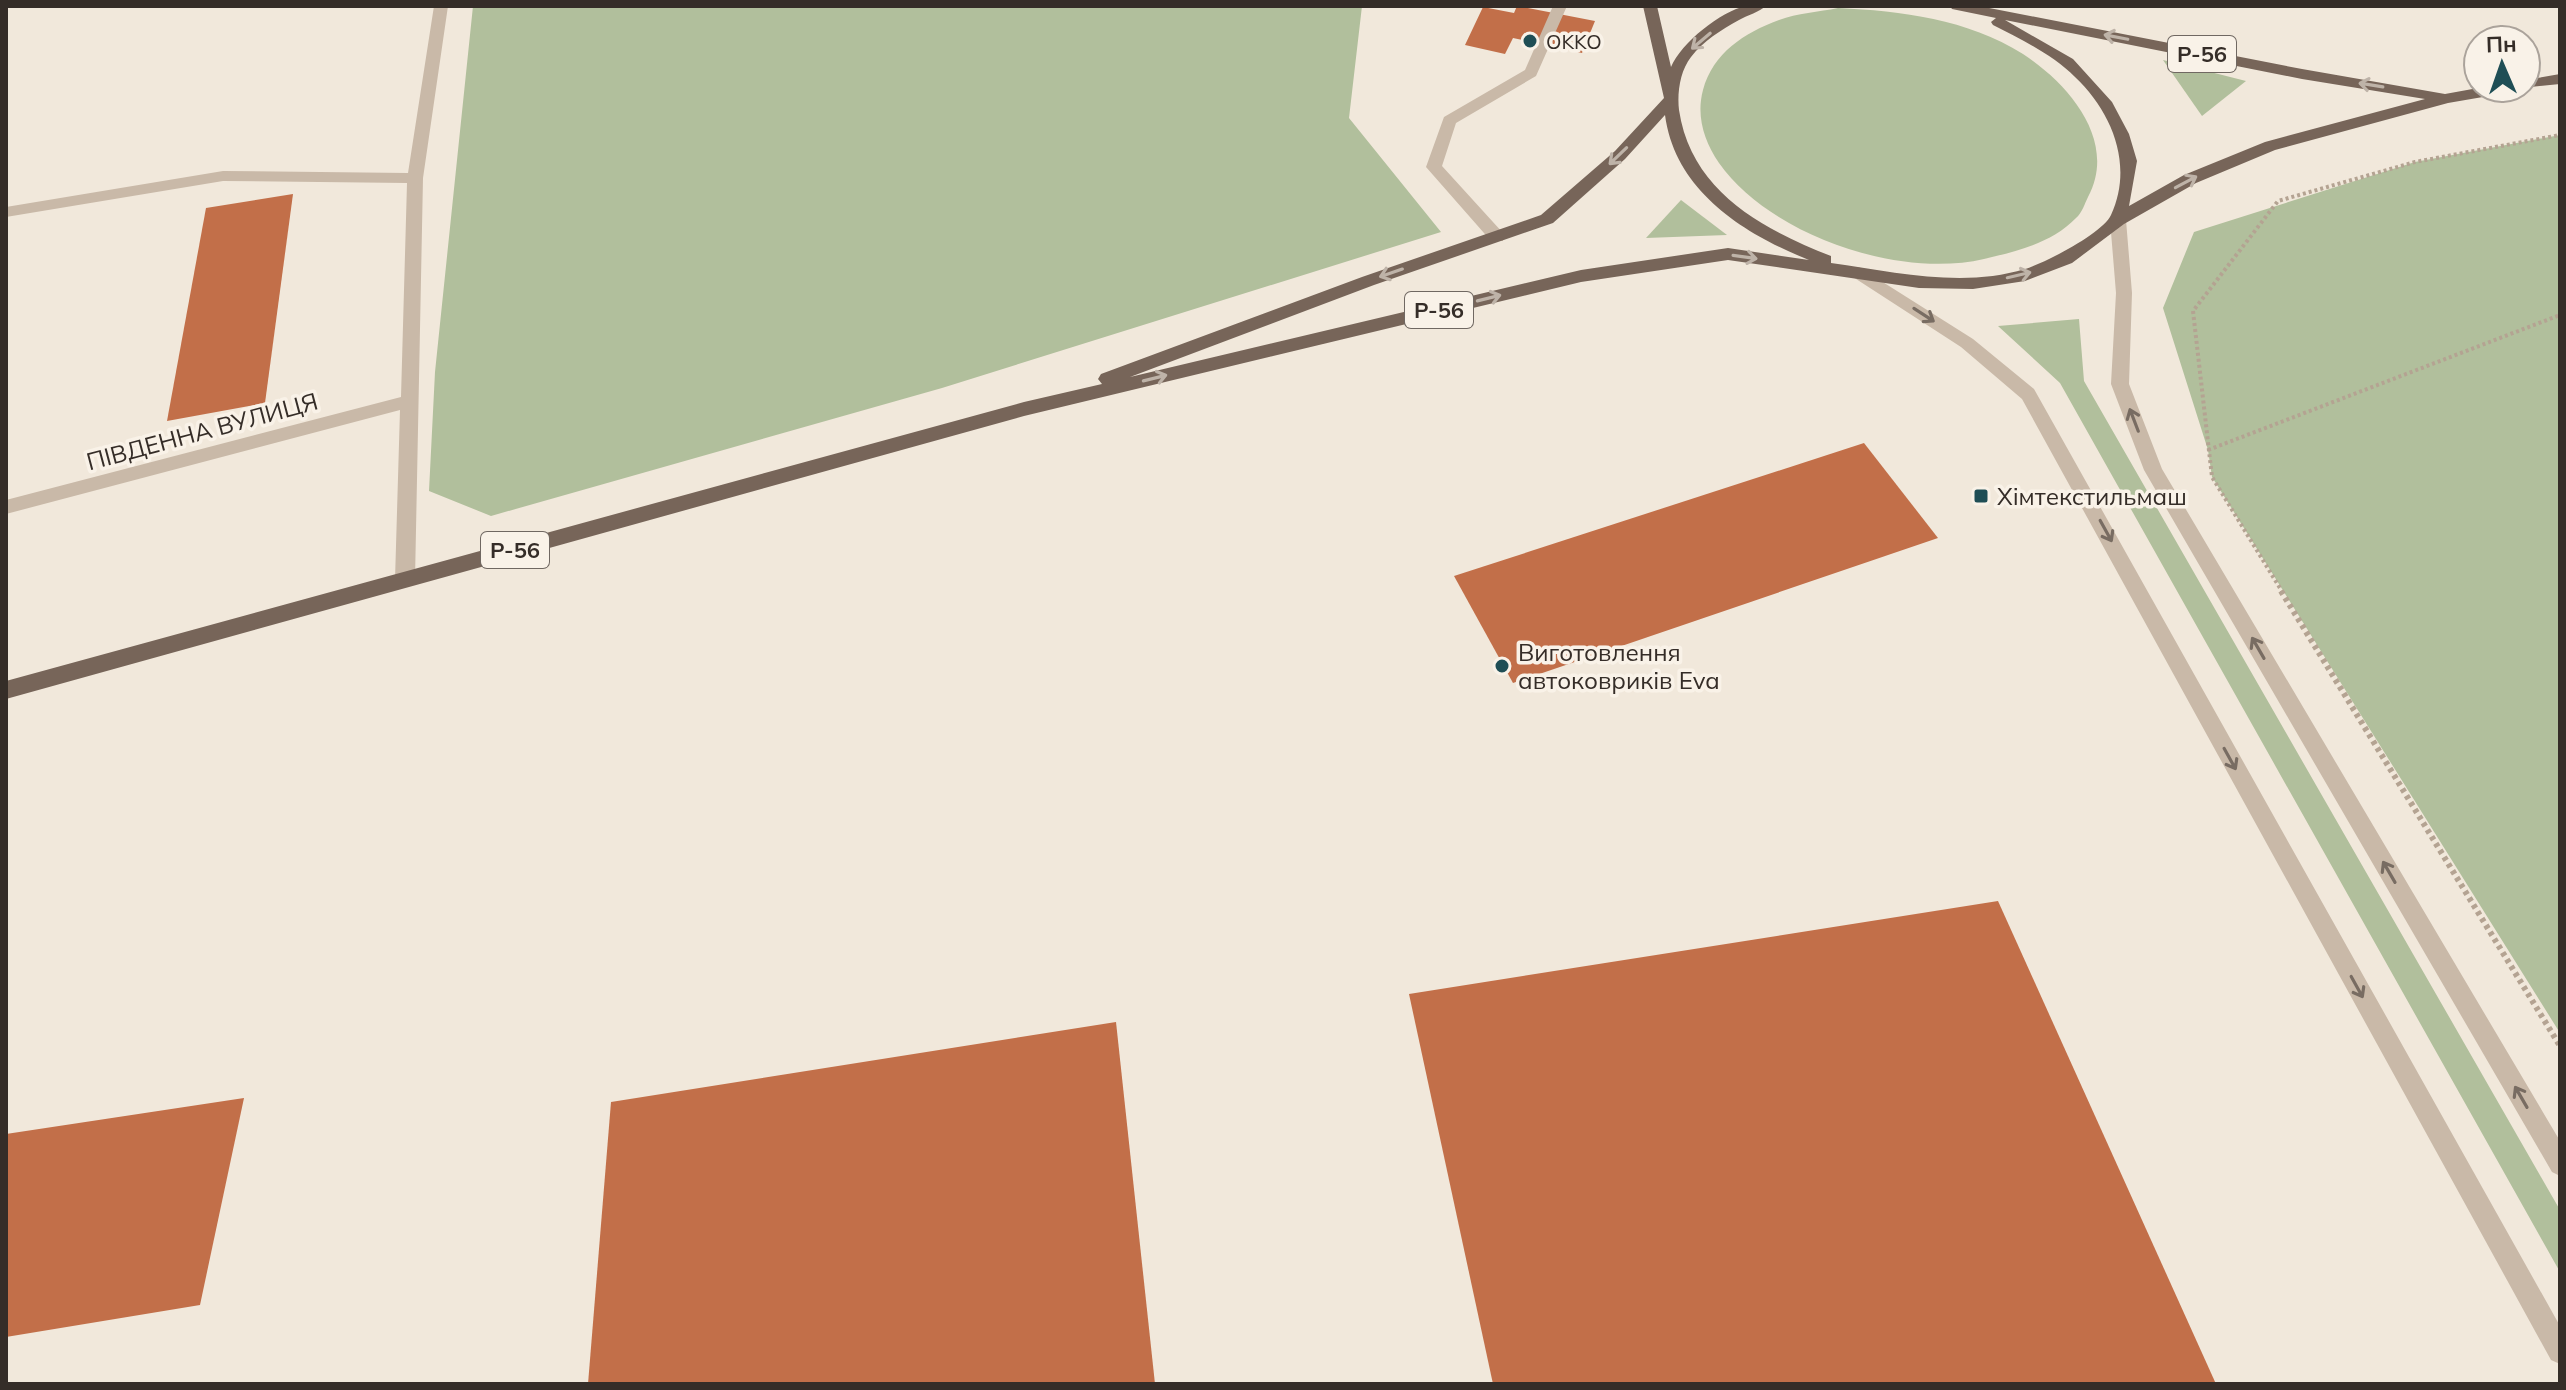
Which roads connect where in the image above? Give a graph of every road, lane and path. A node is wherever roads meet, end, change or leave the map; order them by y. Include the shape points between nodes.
1 (441, 6) edge
2 (1560, 6) edge
3 (1650, 6) edge
4 (1759, 6) edge
5 (1954, 6) edge
6 (2462, 96) edge
7 (2448, 98) junction
8 (1671, 99) junction
9 (2560, 135) edge
10 (415, 178) junction
11 (6, 212) edge
12 (2118, 220) junction
13 (1497, 237) junction
14 (1859, 273) junction
15 (2560, 315) edge
16 (409, 401) junction
17 (1024, 409) junction
18 (2208, 450) junction
19 (6, 507) edge
20 (405, 580) junction
21 (6, 690) edge
22 (2560, 1046) edge
23 (2560, 1164) edge
24 (2560, 1351) edge

1 - 10 street
2 - 13 street via 1531,73 1449,120 1434,167
3 - 8 main road
4 -> 8 main road, Р-56 via 1699,41 1679,63
7 -> 5 main road, Р-56
5 - 12 main road via 2030,37 2089,79 2113,116 2130,164
6 - 7 main road, Р-56
12 -> 7 main road, Р-56 via 2190,179 2270,146
8 -> 13 main road, Р-56 via 1620,155 1547,219
8 - 14 main road via 1673,129 1700,180 1731,212 1775,240
9 - 18 path via 2415,162 2278,201 2193,311
10 - 11 street via 223,176
10 - 16 street
14 -> 12 main road, Р-56 via 1973,283 2025,275 2066,259
23 -> 12 street via 2153,470 2120,384 2124,293
13 -> 17 main road, Р-56
17 -> 14 main road, Р-56 via 1581,276 1728,254
14 -> 24 street via 1967,343 2028,394
15 - 18 path
16 - 19 street, ПІВДЕННА ВУЛИЦЯ
16 - 20 street
17 - 20 main road, Р-56
18 - 22 path via 2212,477
20 - 21 main road, Р-56

